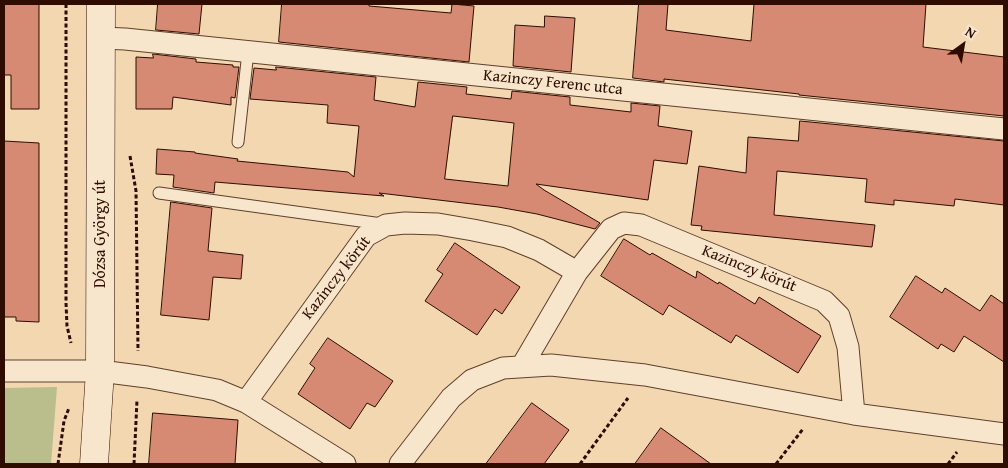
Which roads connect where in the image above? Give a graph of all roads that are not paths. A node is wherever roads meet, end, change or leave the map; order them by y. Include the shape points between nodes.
1 (101, 4) edge
2 (101, 38) junction
3 (248, 52) junction
4 (1004, 129) edge
5 (238, 142) dead end
6 (158, 193) dead end
7 (386, 225) junction
8 (577, 272) junction
9 (522, 366) junction
10 (4, 371) edge
11 (100, 371) junction
12 (246, 402) junction
13 (854, 414) junction
14 (1004, 434) edge
15 (94, 464) edge
16 (345, 464) edge
17 (400, 464) edge

1 - 2 main road, Dózsa György út
2 - 3 street, Kazinczy Ferenc utca
2 - 11 main road, Dózsa György út
3 - 4 street, Kazinczy Ferenc utca
3 - 5 lane
6 - 7 lane
7 - 8 street, Kazinczy körút via 438,224 507,237 539,250
7 - 12 street, Kazinczy körút via 366,236
8 - 9 street, Kazinczy körút
8 - 13 street, Kazinczy körút via 610,229 624,223 641,225 824,301 839,316 848,347
9 - 13 street via 551,365 645,375
9 - 17 street via 503,368 472,380 451,398
10 - 11 street
11 - 12 street via 217,390
11 - 15 main road, Dózsa György út
12 - 16 street
13 - 14 street

